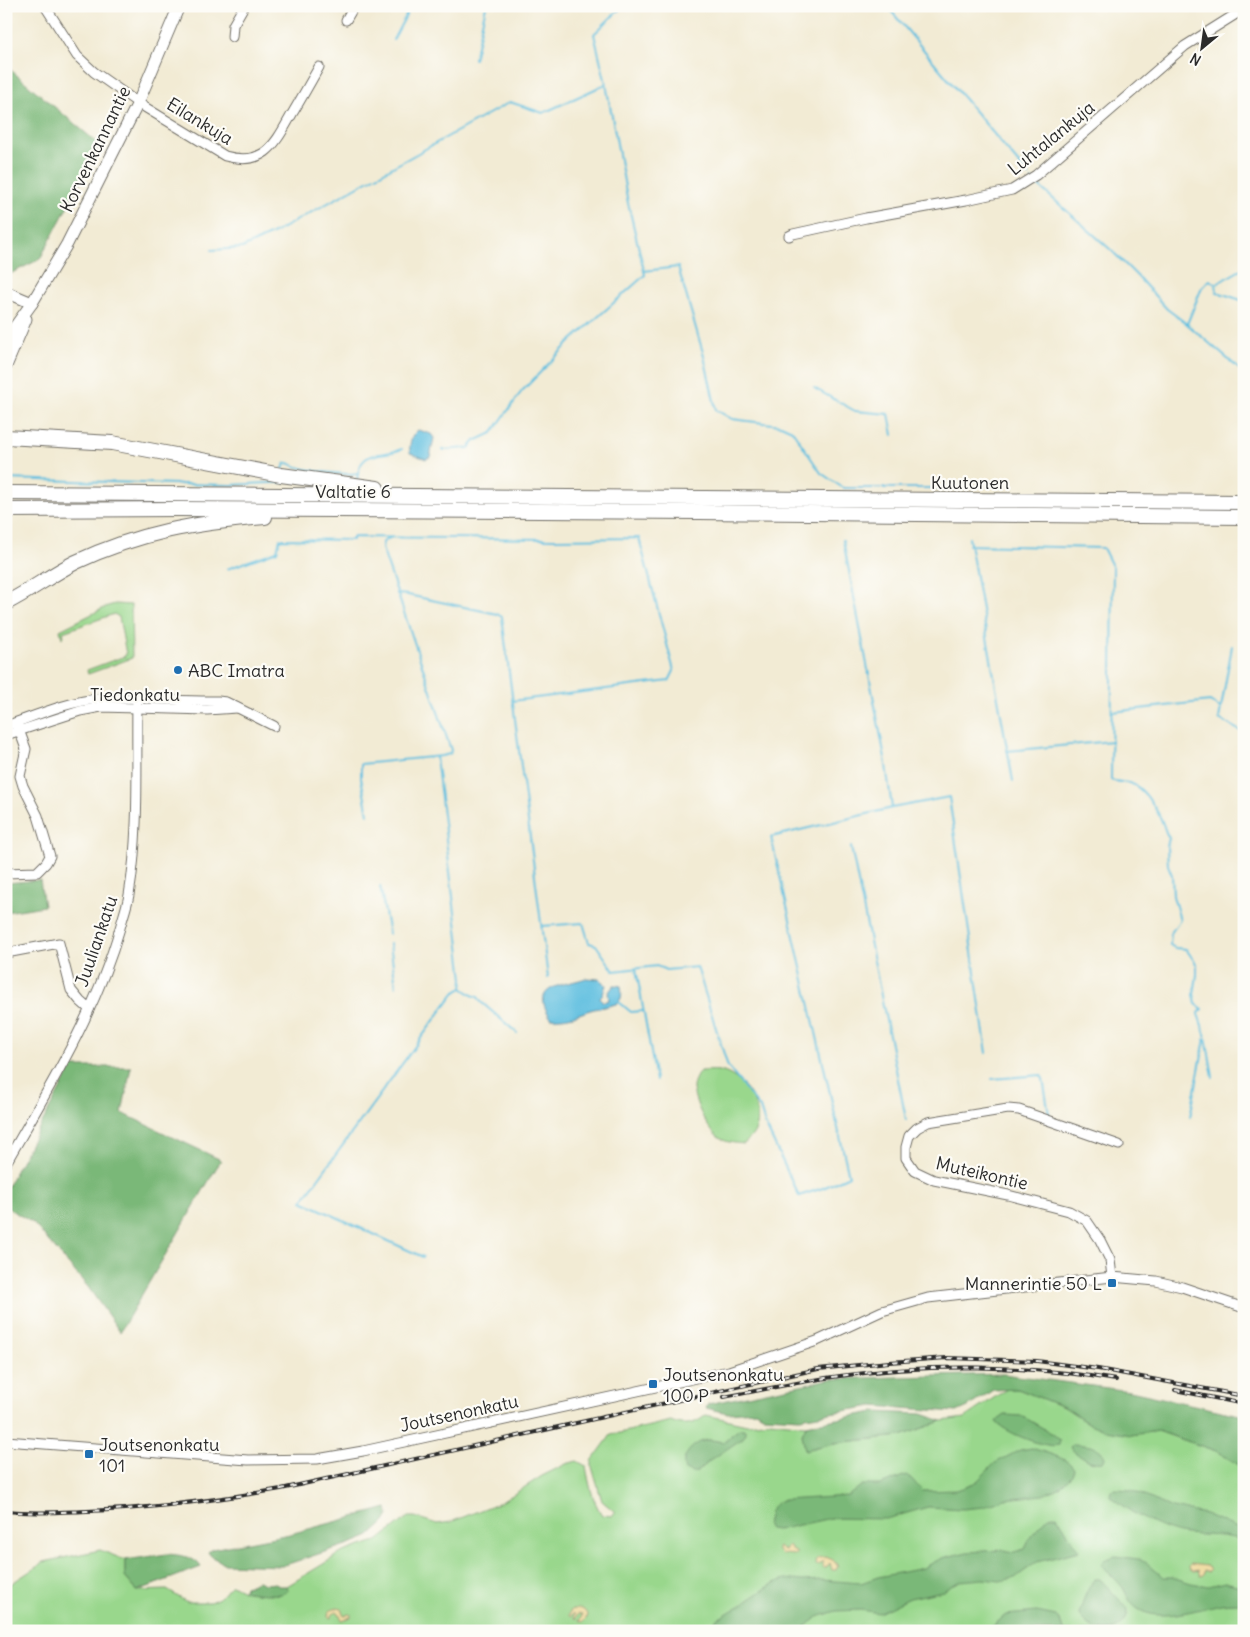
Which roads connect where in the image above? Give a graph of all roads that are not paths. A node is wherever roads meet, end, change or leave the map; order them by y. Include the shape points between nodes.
1 (45, 6) edge
2 (179, 6) edge
3 (244, 6) edge
4 (354, 6) edge
5 (1244, 9) edge
6 (346, 20) dead end
7 (232, 37) dead end
8 (319, 67) dead end
9 (138, 103) junction
10 (789, 236) dead end
11 (6, 292) edge
12 (32, 303) junction
13 (6, 345) edge
14 (6, 366) edge
15 (6, 437) edge
16 (6, 493) edge
17 (467, 496) junction
18 (1244, 502) edge
19 (698, 505) junction
20 (6, 510) edge
21 (365, 510) junction
22 (1244, 517) edge
23 (6, 603) edge
24 (137, 698) junction
25 (137, 708) junction
26 (237, 708) junction
27 (274, 726) dead end
28 (14, 727) edge
29 (6, 735) edge
30 (6, 873) edge
31 (6, 953) edge
32 (89, 1009) junction
33 (1119, 1145) dead end
34 (7, 1159) edge
35 (1112, 1276) junction
36 (1244, 1308) edge
37 (6, 1441) edge

1 - 9 street, Eilankuja via 77,56
2 - 9 main road, Korvenkannantie
3 - 7 street via 233,25
4 - 6 street
5 - 10 street, Luhtalankuja via 1186,46 1036,175 1012,190 842,222
8 - 9 street, Eilankuja via 276,143 247,160 225,156
9 - 12 main road, Korvenkannantie via 67,244
11 - 12 main road
12 - 13 main road, Korvenkannantie
12 - 14 main road, Korvenkannantie
15 - 17 highway via 112,443 322,481
16 - 17 highway, Valtatie 6
17 - 19 highway, Valtatie 6
18 - 19 highway, Kuutonen
19 - 21 highway, Valtatie 6
19 - 22 highway, Kuutonen
20 - 21 highway, Valtatie 6
21 - 23 highway via 215,522 149,534 74,563
24 - 25 street, Juuliankatu
24 - 26 street, Tiedonkatu via 218,701
24 - 28 street, Tiedonkatu via 78,702
25 - 26 street, Tiedonkatu
25 - 28 street, Tiedonkatu via 80,710
25 - 32 street, Juuliankatu via 136,822 129,896 112,955
26 - 27 street, Tiedonkatu
28 - 29 street, Tiedonkatu
28 - 30 street via 26,749 20,776 38,816 50,856 37,872
31 - 32 street via 59,943 72,990
32 - 34 street, Juuliankatu via 55,1078
33 - 35 street, Muteikontie via 1008,1108 928,1122 909,1136 906,1147 906,1158 915,1171 934,1180 1069,1211 1087,1222 1110,1260
35 - 36 street, Joutsenonkatu via 1182,1287
35 - 37 street, Joutsenonkatu via 928,1298 882,1311 809,1345 729,1371 363,1452 317,1459 248,1460

